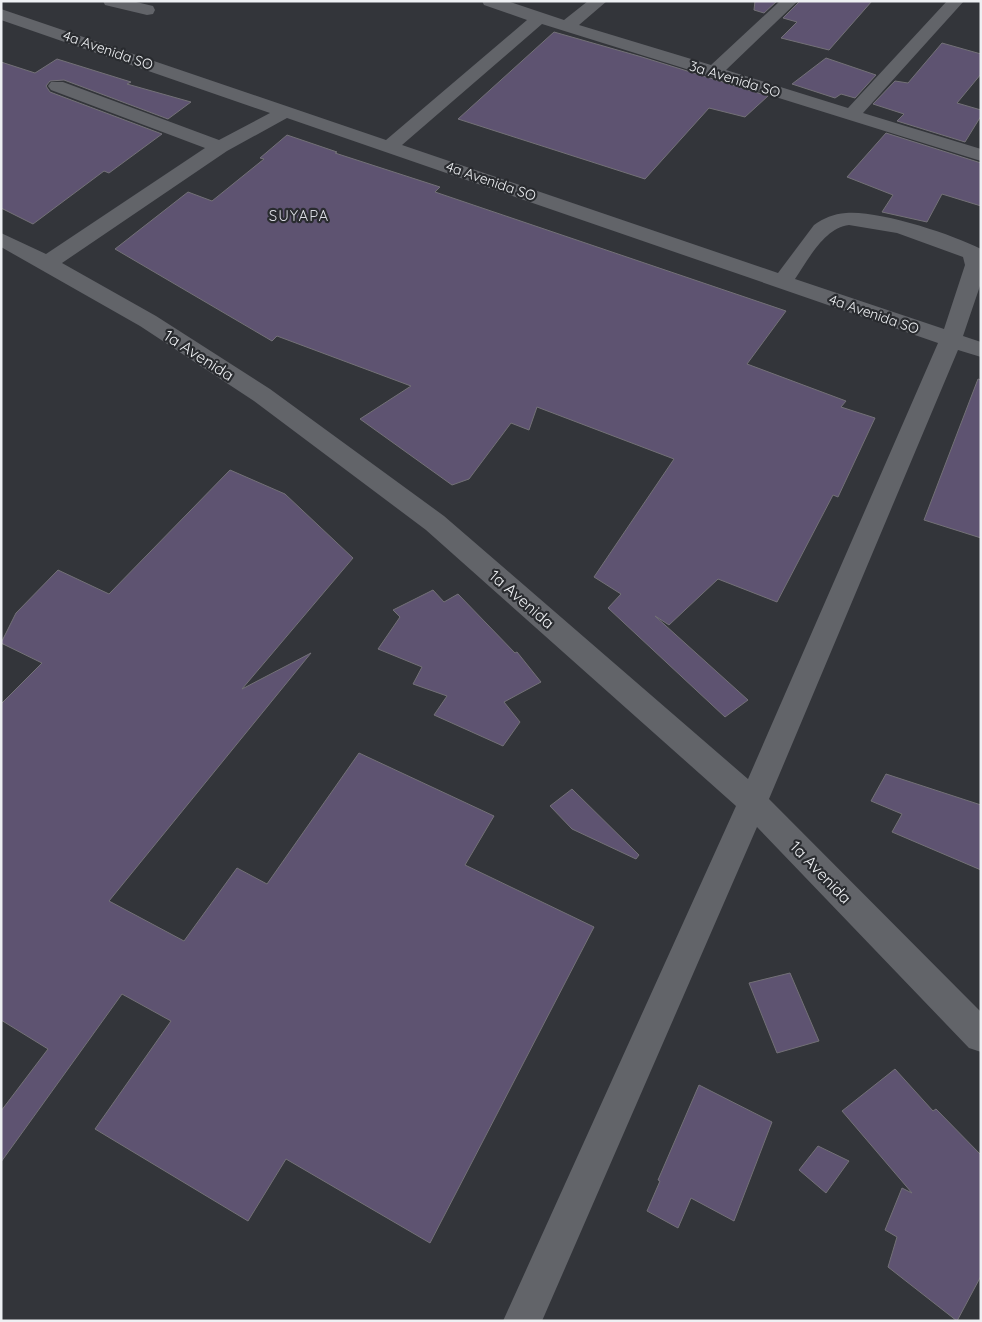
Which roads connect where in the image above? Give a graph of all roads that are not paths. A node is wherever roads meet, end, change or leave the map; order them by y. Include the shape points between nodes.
1 (111, 1) edge
2 (490, 1) edge
3 (599, 1) edge
4 (790, 1) edge
5 (956, 1) edge
6 (147, 10) dead end
7 (1, 14) edge
8 (539, 18) junction
9 (566, 27) junction
10 (714, 72) junction
11 (57, 86) dead end
12 (287, 111) junction
13 (851, 115) junction
14 (390, 146) junction
15 (220, 147) junction
16 (981, 154) edge
17 (9, 248) edge
18 (47, 263) junction
19 (782, 282) junction
20 (950, 340) junction
21 (981, 350) edge
22 (753, 802) junction
23 (981, 1036) edge
24 (522, 1321) edge

1 - 6 street
2 - 8 street, 3a Avenida SO
3 - 9 street
4 - 10 street
5 - 13 street
7 - 12 street, 4a Avenida SO
8 - 9 street, 3a Avenida SO
8 - 14 street
9 - 10 street, 3a Avenida SO
10 - 13 street, 3a Avenida SO
11 - 15 street
12 - 14 street, 4a Avenida SO
12 - 15 street
13 - 16 street, 3a Avenida SO
14 - 19 street, 4a Avenida SO
15 - 18 street
17 - 18 street, 1a Avenida
18 - 22 street, 1a Avenida via 148,321 262,396 435,523
19 - 20 street, 4a Avenida SO
19 - 20 street via 824,227 837,220 862,218 956,245 972,254 976,265
20 - 21 street, 4a Avenida SO
20 - 22 street
22 - 23 street, 1a Avenida
22 - 24 street

